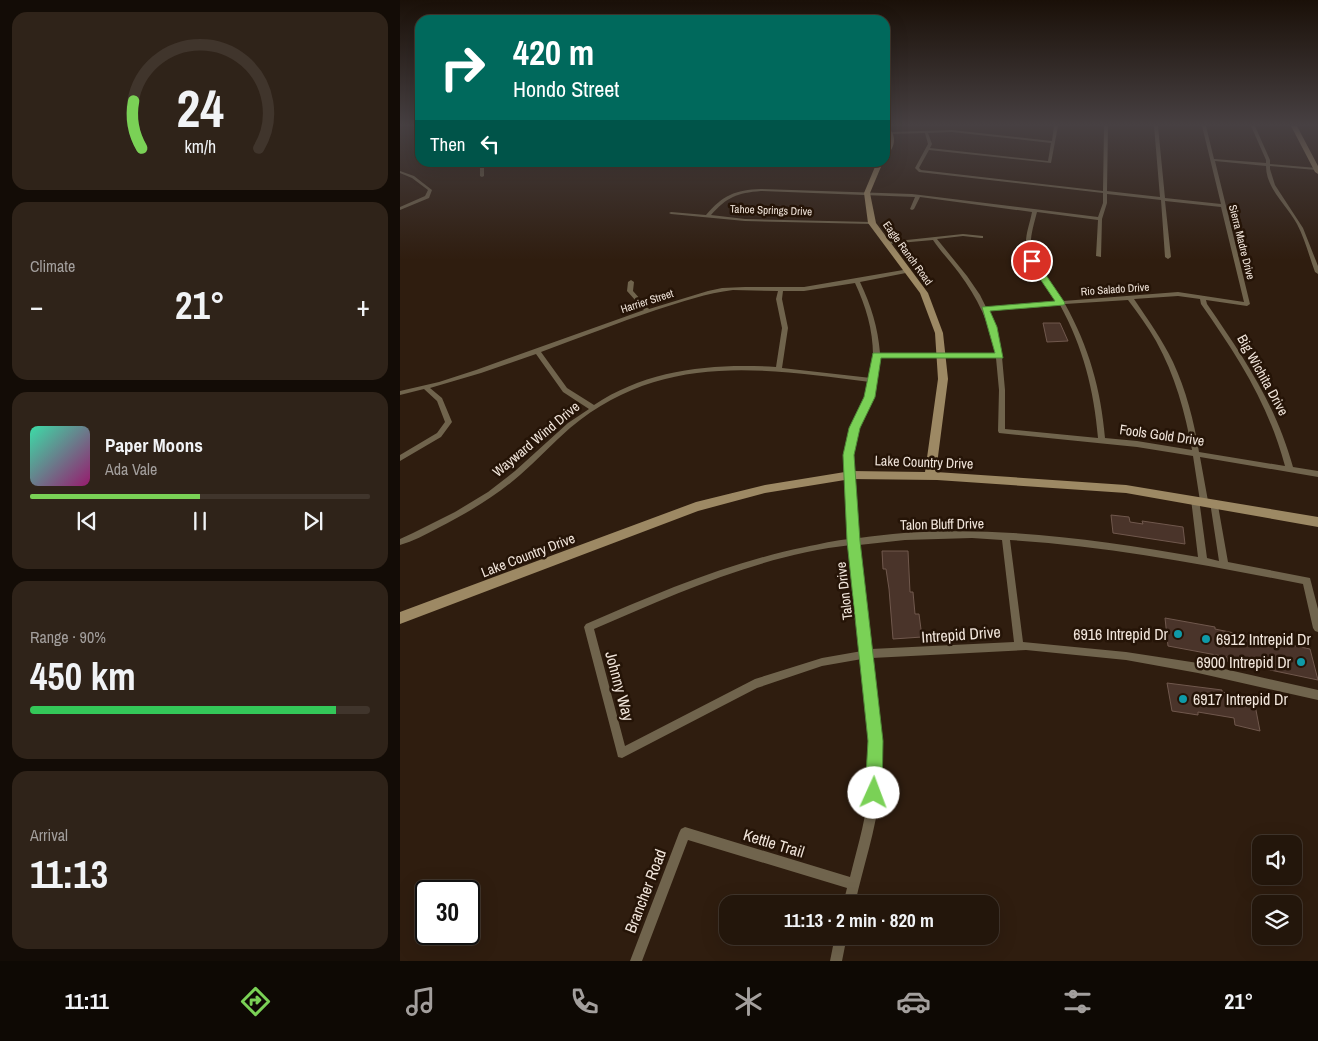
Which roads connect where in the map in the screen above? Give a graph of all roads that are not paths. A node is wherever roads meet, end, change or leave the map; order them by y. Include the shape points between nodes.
1 (482, 171) edge
2 (876, 171) edge
3 (925, 171) edge
4 (1105, 171) edge
5 (1160, 171) edge
6 (1215, 171) edge
7 (1271, 171) edge
8 (400, 172) edge
9 (482, 176) dead end
10 (1105, 192) junction
11 (867, 193) junction
12 (918, 196) junction
13 (1163, 199) junction
14 (1223, 206) junction
15 (912, 208) dead end
16 (400, 209) edge
17 (1035, 210) junction
18 (670, 213) dead end
19 (707, 217) junction
20 (1100, 219) junction
21 (872, 223) junction
22 (981, 237) dead end
23 (934, 238) junction
24 (888, 243) junction
25 (1100, 256) dead end
26 (1168, 258) dead end
27 (909, 270) junction
28 (1318, 272) edge
29 (856, 280) junction
30 (631, 282) dead end
31 (781, 290) junction
32 (1130, 298) junction
33 (1203, 298) junction
34 (1061, 303) junction
35 (1247, 304) joint
36 (985, 309) junction
37 (647, 310) junction
38 (537, 351) junction
39 (877, 355) junction
40 (943, 356) junction
41 (1000, 356) junction
42 (779, 369) junction
43 (874, 380) junction
44 (426, 388) junction
45 (400, 394) edge
46 (594, 408) junction
47 (1102, 439) junction
48 (1197, 452) junction
49 (400, 458) edge
50 (1290, 469) junction
51 (1318, 474) edge
52 (851, 476) junction
53 (930, 476) junction
54 (1204, 501) junction
55 (1318, 522) edge
56 (1006, 537) junction
57 (853, 541) junction
58 (400, 542) edge
59 (1203, 560) junction
60 (1224, 563) junction
61 (400, 618) edge
62 (589, 627) joint
63 (1318, 628) edge
64 (1019, 646) junction
65 (867, 654) junction
66 (1318, 695) edge
67 (622, 753) joint
68 (685, 833) joint
69 (853, 884) junction
70 (850, 895) edge
71 (839, 945) edge
72 (636, 961) edge
73 (836, 961) edge

1 - 9 street
2 - 11 street
3 - 10 street
4 - 10 street
5 - 13 street
6 - 14 street, Sierra Madre Drive
7 - 28 street via 1282,202 1298,221
8 - 16 street via 430,190 427,197
10 - 13 street
10 - 20 street
11 - 12 street
11 - 19 street via 747,190 725,196
11 - 21 street, Eagle Ranch Road
12 - 15 street
12 - 17 street
13 - 14 street
13 - 26 street
14 - 35 street, Sierra Madre Drive
17 - 20 street
17 - 34 street via 1028,250
18 - 19 street, Tahoe Springs Drive
19 - 21 street, Tahoe Springs Drive
20 - 25 street
21 - 24 street, Eagle Ranch Road
22 - 23 street
23 - 24 street
23 - 36 street
24 - 27 street, Eagle Ranch Road
27 - 29 street, Harrier Street
27 - 40 street, Eagle Ranch Road via 932,311 940,333
29 - 31 street, Harrier Street
29 - 39 street, Talon Drive via 870,307 876,328
30 - 37 street via 630,291
31 - 37 street, Harrier Street via 726,288
31 - 42 street via 779,299 785,328
32 - 33 street, Rio Salado Drive via 1178,294
32 - 34 street, Rio Salado Drive
32 - 48 street via 1160,343 1176,376
33 - 35 street, Rio Salado Drive
33 - 50 street, Big Wichita Drive via 1261,390
34 - 36 street, Rio Salado Drive
34 - 47 street via 1087,356 1100,411
36 - 41 street
37 - 38 street, Harrier Street
38 - 44 street, Harrier Street
38 - 46 street via 566,390
39 - 40 street
39 - 43 street, Talon Drive
40 - 41 street
40 - 53 street, Eagle Ranch Road via 941,402
41 - 47 street, Fools Gold Drive via 1001,431
42 - 43 street, Wayward Wind Drive
42 - 46 street, Wayward Wind Drive via 724,366 687,371 620,392
43 - 52 street, Talon Drive via 870,397 854,428 849,455
44 - 45 street, Harrier Street
44 - 49 street via 440,400 449,422 439,435
46 - 58 street, Wayward Wind Drive via 478,503
47 - 48 street, Fools Gold Drive
48 - 50 street, Fools Gold Drive
48 - 54 street
50 - 51 street, Fools Gold Drive
52 - 53 street, Lake Country Drive
52 - 57 street, Talon Drive
52 - 61 street, Lake Country Drive via 764,488 696,507
53 - 54 street, Lake Country Drive via 1126,489
54 - 55 street, Lake Country Drive
54 - 59 street
54 - 60 street
56 - 57 street, Talon Bluff Drive via 930,535
56 - 59 street, Talon Bluff Drive via 1096,544
56 - 64 street
57 - 62 street, Talon Bluff Drive via 740,566 701,579
57 - 65 street, Talon Drive
59 - 60 street, Talon Bluff Drive
60 - 63 street, Talon Bluff Drive via 1306,581
62 - 67 street, Johnny Way
64 - 65 street, Intrepid Drive
64 - 66 street, Intrepid Drive via 1126,656 1198,668
65 - 67 street, Intrepid Drive via 822,662 755,684
65 - 69 street, Talon Drive via 876,741 874,793
68 - 69 street, Kettle Trail
68 - 72 street, Brancher Road
69 - 70 street, Talon Drive
71 - 73 street

